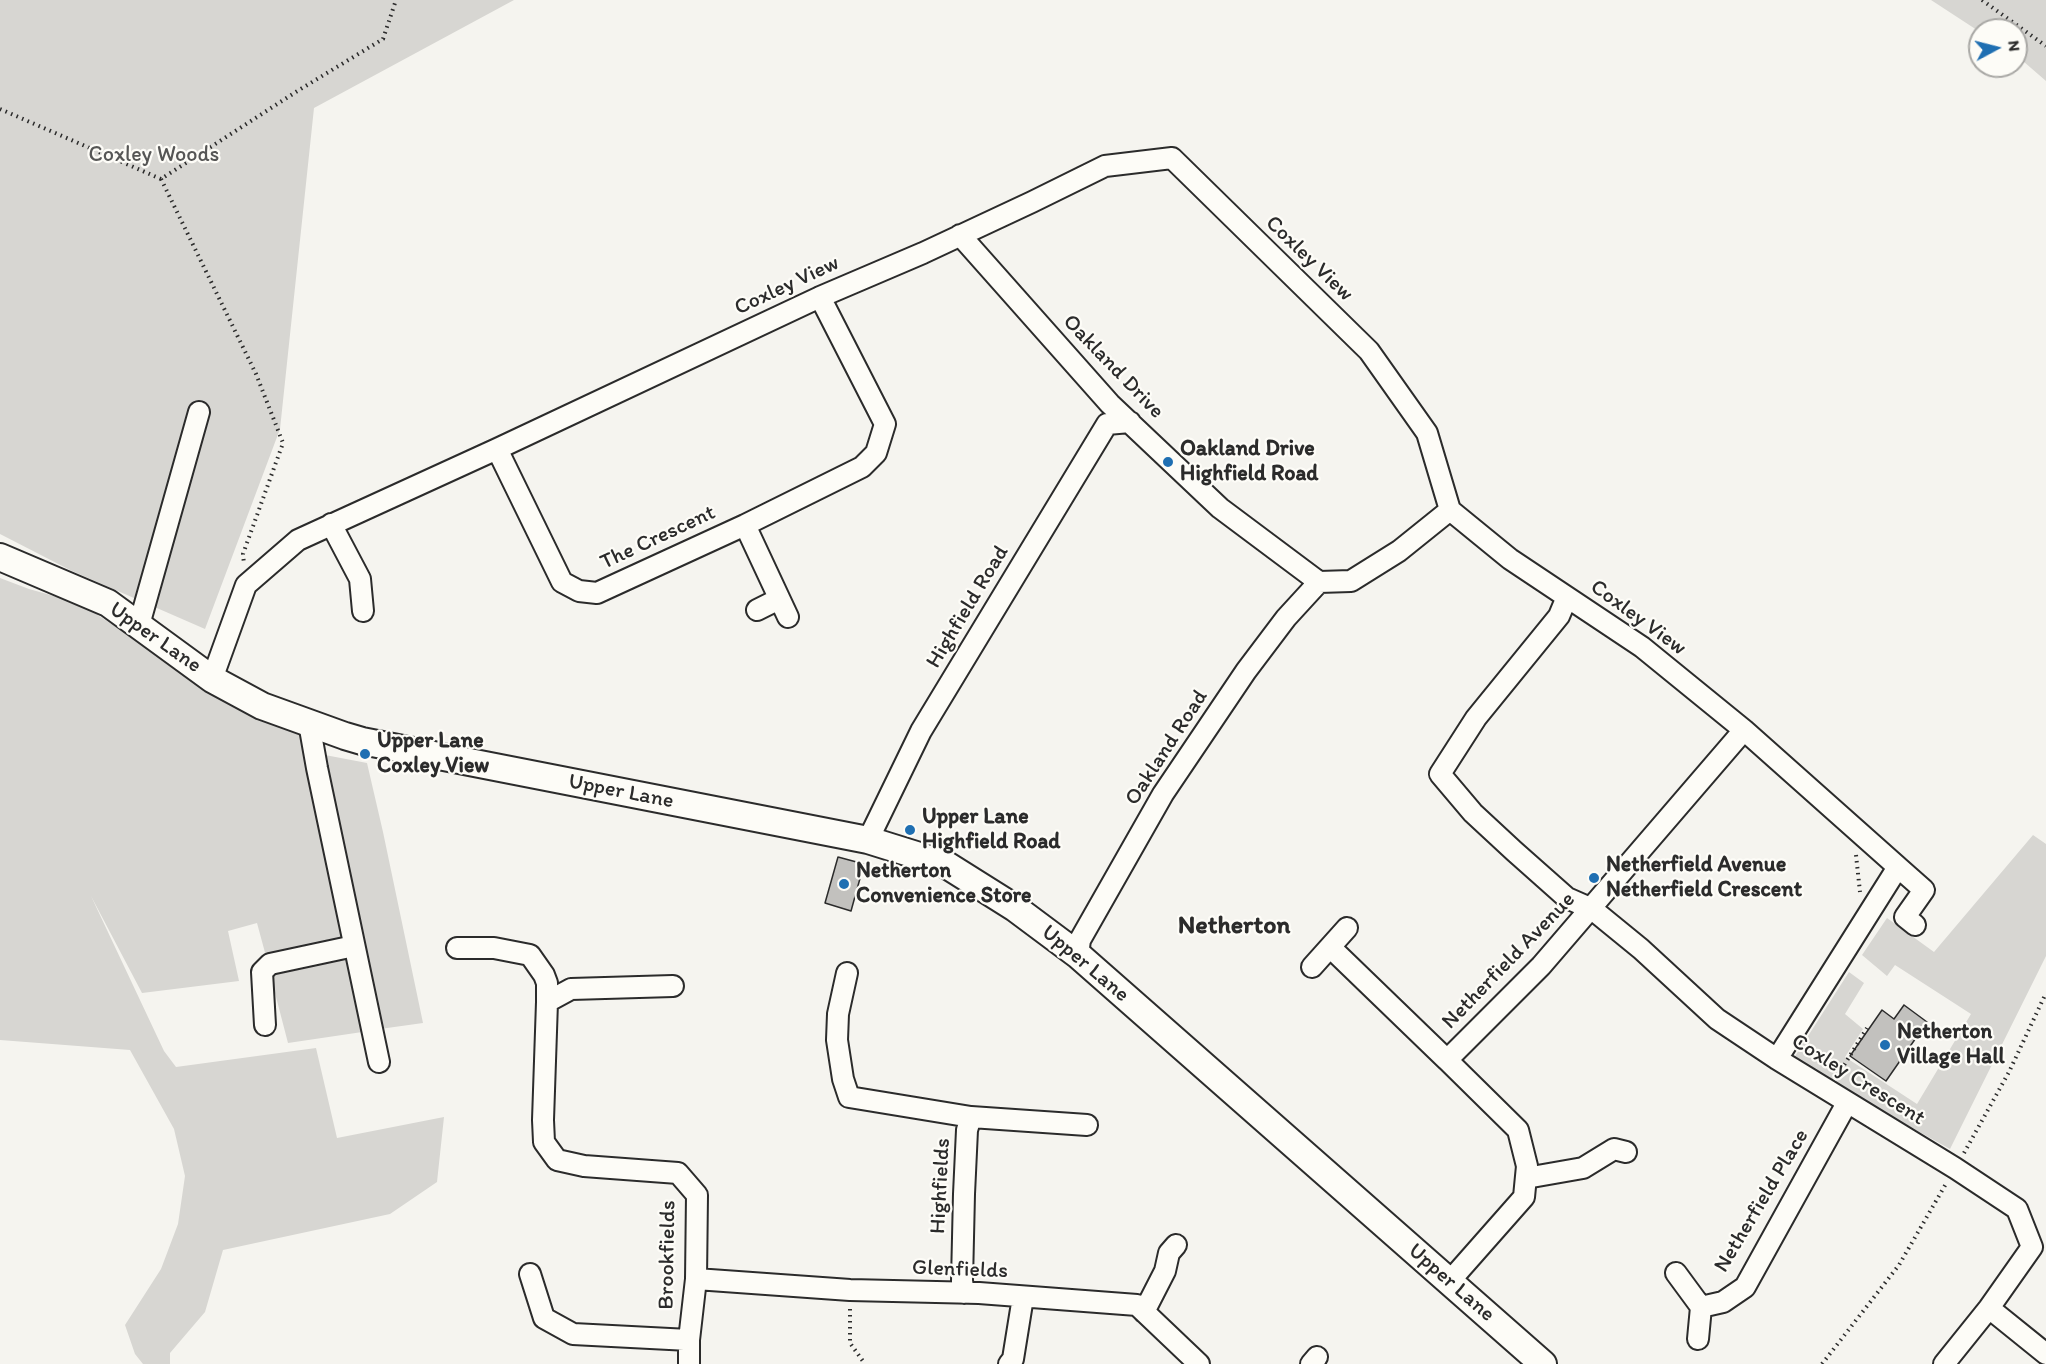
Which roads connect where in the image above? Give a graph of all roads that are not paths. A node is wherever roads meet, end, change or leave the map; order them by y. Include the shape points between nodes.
1 (960, 235) junction
2 (820, 297) junction
3 (199, 412) dead end
4 (1130, 422) junction
5 (497, 449) junction
6 (1450, 510) junction
7 (331, 524) junction
8 (745, 525) junction
9 (0, 557) edge
10 (1319, 582) junction
11 (1567, 597) junction
12 (779, 599) junction
13 (363, 610) dead end
14 (757, 610) dead end
15 (788, 617) dead end
16 (139, 625) junction
17 (212, 679) junction
18 (309, 723) junction
19 (1744, 730) junction
20 (868, 840) junction
21 (1898, 867) junction
22 (1592, 909) junction
23 (1915, 925) dead end
24 (1347, 928) dead end
25 (354, 946) junction
26 (1330, 947) junction
27 (457, 948) dead end
28 (1078, 955) junction
29 (1312, 967) dead end
30 (847, 972) dead end
31 (673, 986) dead end
32 (548, 1002) junction
33 (265, 1025) dead end
34 (1777, 1059) junction
35 (1447, 1060) junction
36 (379, 1062) dead end
37 (1847, 1103) junction
38 (971, 1117) junction
39 (1087, 1125) dead end
40 (1626, 1152) dead end
41 (1526, 1179) junction
42 (1176, 1245) dead end
43 (1676, 1273) dead end
44 (530, 1275) dead end
45 (696, 1279) junction
46 (1449, 1282) junction
47 (964, 1293) junction
48 (1023, 1297) junction
49 (1701, 1307) junction
50 (1989, 1308) junction
51 (1144, 1312) junction
52 (1698, 1339) dead end
53 (689, 1340) junction
54 (2046, 1354) edge
55 (689, 1364) edge
56 (1009, 1364) edge
57 (1199, 1364) edge
58 (1543, 1364) edge
59 (1944, 1364) edge

1 - 2 street, Coxley View
1 - 4 street, Oakland Drive
1 - 6 street, Coxley View via 1105,166 1172,158 1369,351 1427,433
2 - 5 street, Coxley View
2 - 8 street, The Crescent via 885,424 876,453 862,467
3 - 16 street
4 - 10 street, Oakland Drive via 1220,508
4 - 20 street, Highfield Road via 1107,424 921,730
5 - 7 street, Coxley View
5 - 8 street, The Crescent via 562,582 579,591 597,593
6 - 10 street via 1399,551 1351,581
6 - 11 street, Coxley View via 1510,559
7 - 13 street via 360,579
7 - 17 street, Coxley View via 298,540 246,585
8 - 12 street, The Crescent
9 - 16 main road, Upper Lane via 108,603
10 - 28 street, Oakland Road via 1246,671 1163,794 1080,940
11 - 19 street, Coxley View via 1642,647
11 - 22 street, Coxley Crescent via 1558,616 1476,718 1440,774 1473,813 1514,851 1567,898
12 - 14 street
12 - 15 street, The Crescent
16 - 17 main road, Upper Lane
17 - 18 main road, Upper Lane via 262,706
18 - 20 main road, Upper Lane via 362,741
18 - 25 street
19 - 21 street, Coxley View
19 - 22 street, Netherfield Avenue
20 - 28 main road, Upper Lane via 945,864 1015,908
21 - 23 street, Coxley View via 1924,890 1905,917
21 - 34 street
22 - 34 street, Coxley Crescent via 1717,1019
22 - 35 street, Netherfield Avenue
24 - 26 street
25 - 33 street via 270,964 262,972
25 - 36 street
26 - 29 street
26 - 35 street, Netherfield Avenue
27 - 32 street, Brookfields via 494,948 530,955 544,975
28 - 46 main road, Upper Lane
30 - 38 street, Highfields via 837,1040 849,1097
31 - 32 street via 571,989
32 - 45 street, Brookfields via 544,1143 557,1160 584,1166 678,1173 697,1195
34 - 37 street, Coxley Crescent
35 - 41 street, Netherfield Avenue via 1518,1130 1527,1166
37 - 49 street, Netherfield Place via 1744,1287 1723,1302
37 - 50 street, Coxley Crescent via 2017,1209 2032,1247
38 - 39 street, Highfields
38 - 47 street, Highfields via 964,1194
40 - 41 street via 1614,1149 1583,1168
41 - 46 street, Netherfield Avenue via 1524,1197
42 - 51 street
43 - 49 street
44 - 53 street, Brookfields via 544,1318 573,1334
45 - 47 street, Glenfields
45 - 53 street, Brookfields
46 - 58 main road, Upper Lane
47 - 48 street, Glenfields
48 - 51 street, Glenfields via 1137,1305
48 - 56 street
49 - 52 street
50 - 54 street
50 - 59 street, Coxley Crescent
51 - 57 street, Glenfields
53 - 55 street, Brookfields

